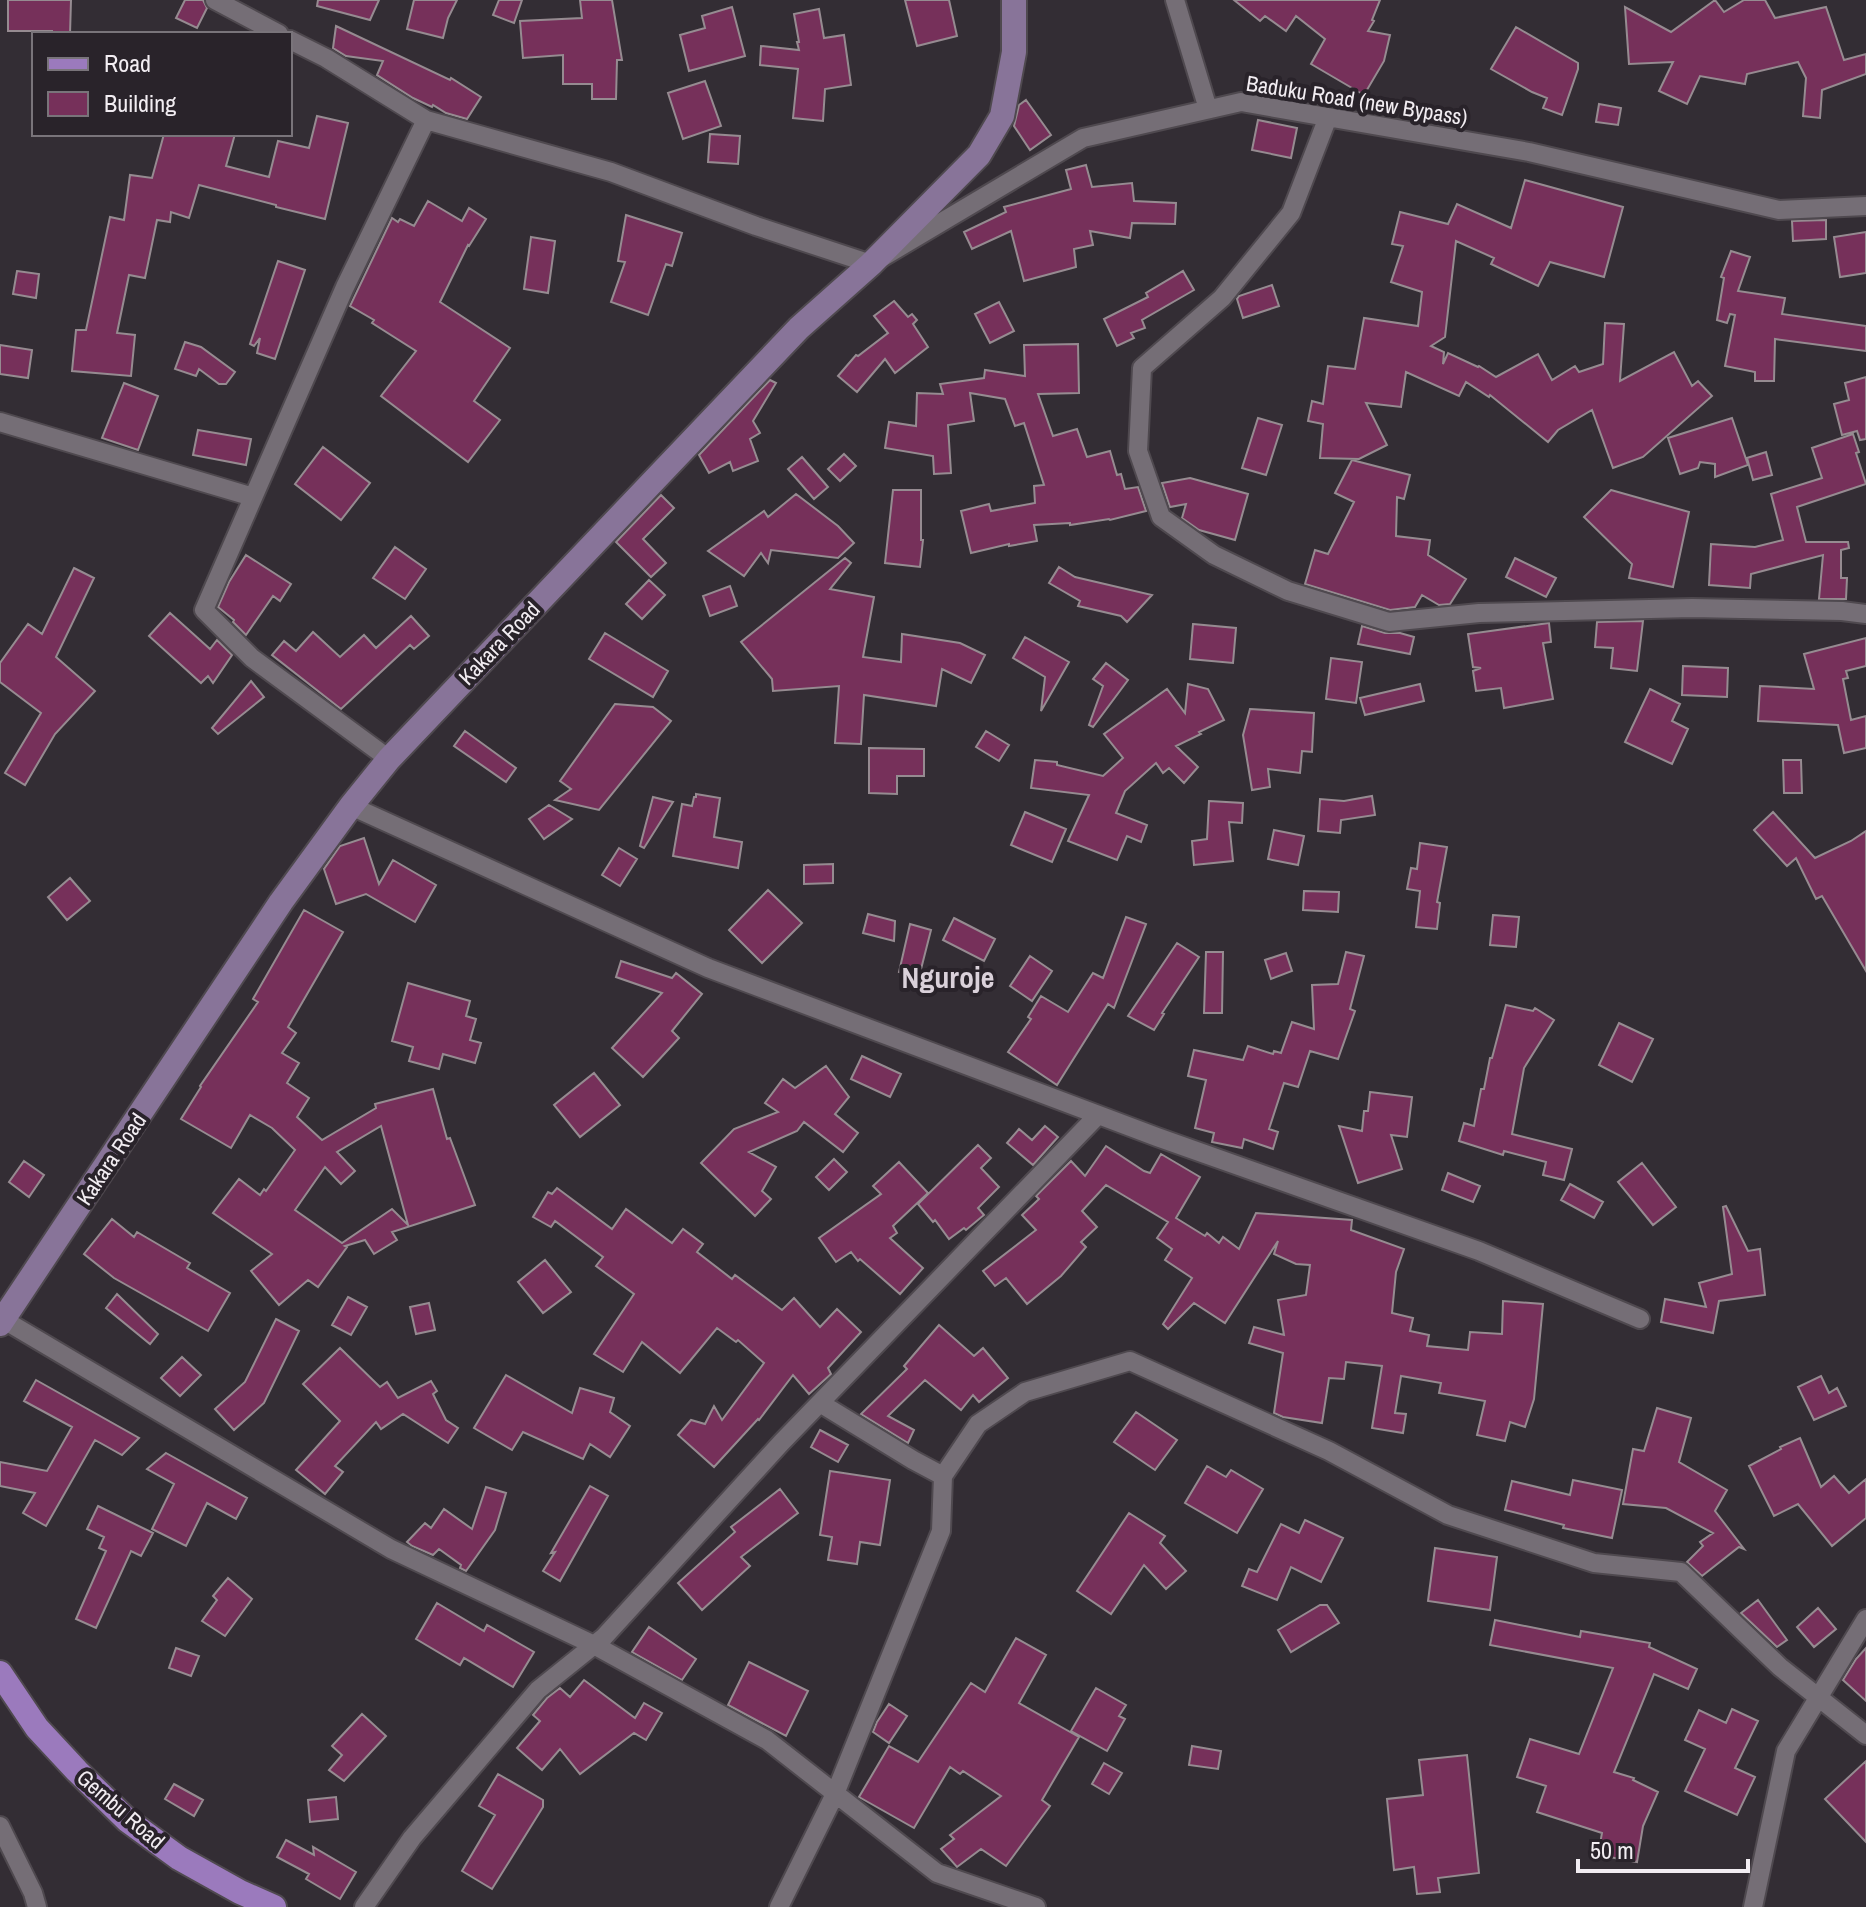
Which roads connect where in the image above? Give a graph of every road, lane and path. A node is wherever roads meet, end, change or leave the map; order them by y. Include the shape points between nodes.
1 (215, 0) edge
2 (1014, 0) edge
3 (1175, 0) edge
4 (275, 32) edge
5 (292, 41) edge
6 (1208, 109) junction
7 (1328, 117) junction
8 (426, 120) junction
9 (1866, 206) edge
10 (871, 264) junction
11 (0, 422) edge
12 (253, 497) junction
13 (1866, 614) edge
14 (389, 759) junction
15 (351, 806) junction
16 (1098, 1115) junction
17 (1640, 1319) dead end
18 (2, 1322) edge
19 (820, 1403) junction
20 (943, 1476) junction
21 (1866, 1619) edge
22 (594, 1645) junction
23 (0, 1673) edge
24 (1818, 1697) junction
25 (1866, 1735) edge
26 (835, 1794) junction
27 (0, 1826) edge
28 (37, 1907) edge
29 (274, 1907) edge
30 (364, 1907) edge
31 (779, 1907) edge
32 (1036, 1907) edge
33 (1753, 1907) edge

1 - 4 street
2 - 10 street, Kakara Road via 1014,52 1002,116 979,155
3 - 6 street
5 - 8 street
6 - 7 street, Baduku Road (new Bypass) via 1241,102
6 - 10 street, Baduku Road (new Bypass) via 1083,138
7 - 9 street, Baduku Road (new Bypass) via 1529,152 1779,210
7 - 13 street via 1291,213 1222,298 1142,368 1138,451 1161,517 1214,555 1288,591 1389,622 1479,613 1677,608
8 - 10 street via 611,172
8 - 12 street
10 - 14 street, Kakara Road via 799,328
11 - 12 street
12 - 14 street via 204,610 252,658
14 - 15 street, Kakara Road
15 - 16 street via 708,968
15 - 18 street, Kakara Road via 281,902
16 - 17 street via 1479,1251
16 - 19 street
18 - 22 street via 391,1549
19 - 20 street
19 - 22 street
20 - 24 street via 978,1424 1025,1392 1130,1361 1329,1451 1448,1515 1594,1563 1681,1572
20 - 26 street via 941,1531
21 - 24 street
22 - 26 street via 767,1740
22 - 30 street via 538,1690 412,1838
23 - 29 main road, Gembu Road via 37,1728 127,1820 179,1858
24 - 25 street
24 - 33 street via 1786,1751
26 - 31 street
26 - 32 street via 937,1873
27 - 28 street

